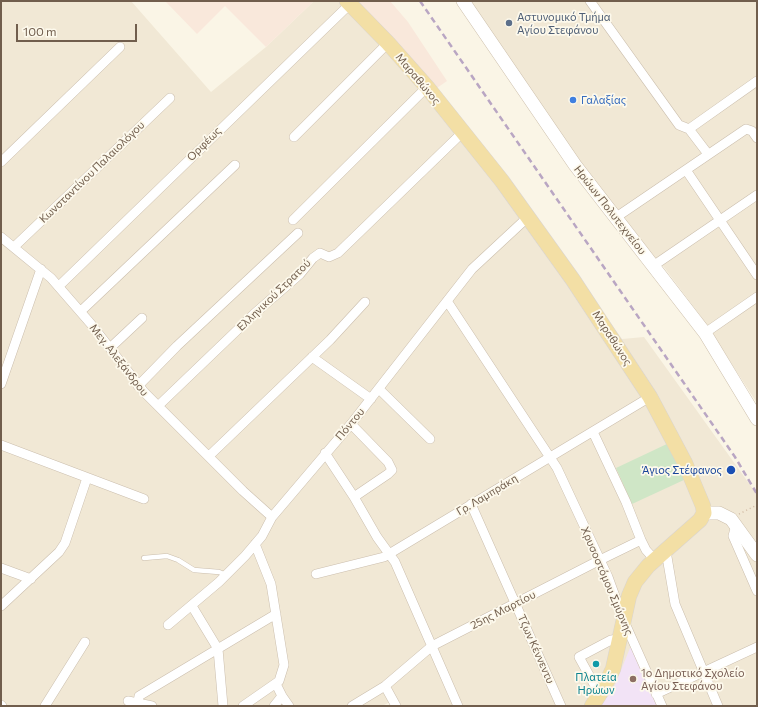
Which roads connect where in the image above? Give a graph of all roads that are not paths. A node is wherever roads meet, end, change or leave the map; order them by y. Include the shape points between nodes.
1 (463, 1) edge
2 (590, 1) edge
3 (348, 2) edge
4 (388, 42) junction
5 (120, 47) dead end
6 (757, 81) edge
7 (427, 88) junction
8 (170, 98) dead end
9 (689, 129) junction
10 (463, 132) junction
11 (294, 137) dead end
12 (757, 138) edge
13 (708, 154) junction
14 (1, 162) edge
15 (235, 165) dead end
16 (686, 170) junction
17 (757, 195) edge
18 (528, 217) junction
19 (615, 218) junction
20 (293, 220) dead end
21 (720, 220) junction
22 (298, 232) dead end
23 (1, 237) edge
24 (14, 247) junction
25 (653, 266) junction
26 (41, 269) junction
27 (757, 275) edge
28 (59, 286) junction
29 (757, 297) edge
30 (447, 301) junction
31 (365, 302) dead end
32 (80, 311) junction
33 (142, 318) dead end
34 (705, 333) junction
35 (110, 348) junction
36 (312, 357) junction
37 (1, 384) edge
38 (138, 386) junction
39 (379, 388) junction
40 (650, 397) junction
41 (371, 398) junction
42 (158, 406) junction
43 (757, 419) edge
44 (351, 424) junction
45 (593, 432) junction
46 (430, 438) dead end
47 (1, 445) edge
48 (325, 453) junction
49 (209, 456) junction
50 (551, 456) junction
51 (87, 478) junction
52 (354, 497) junction
53 (144, 498) dead end
54 (471, 504) junction
55 (704, 513) junction
56 (272, 517) junction
57 (734, 522) junction
58 (641, 540) junction
59 (255, 544) junction
60 (389, 554) junction
61 (661, 555) junction
62 (757, 555) edge
63 (144, 558) dead end
64 (600, 560) junction
65 (1, 568) edge
66 (316, 574) dead end
67 (226, 575) junction
68 (31, 579) junction
69 (757, 591) edge
70 (515, 603) junction
71 (1, 606) edge
72 (192, 606) junction
73 (276, 614) junction
74 (624, 621) junction
75 (168, 625) dead end
76 (620, 638) junction
77 (85, 642) dead end
78 (432, 646) junction
79 (757, 647) edge
80 (218, 649) junction
81 (704, 671) junction
82 (276, 684) junction
83 (385, 686) junction
84 (656, 694) junction
85 (282, 696) junction
86 (128, 701) dead end
87 (596, 701) edge
88 (138, 703) junction
89 (45, 706) edge
90 (152, 706) edge
91 (224, 706) edge
92 (243, 706) edge
93 (274, 706) edge
94 (289, 706) edge
95 (352, 706) edge
96 (396, 706) edge
97 (458, 706) edge
98 (561, 706) edge
99 (662, 706) edge
100 (718, 706) edge

1 - 19 street, Ηρώων Πολυτεχνείου via 575,166
2 - 9 street via 679,125
3 - 4 main road, Μαραθώνος
3 - 28 street, Ορφέως
4 - 7 main road, Μαραθώνος
4 - 11 street
5 - 14 street
6 - 9 street
7 - 10 main road, Μαραθώνος
7 - 20 street
8 - 24 street, Κωνσταντίνου Παλαιολόγου
9 - 13 street
10 - 18 main road, Μαραθώνος
10 - 42 street, Ελληνικού Στρατού via 338,253 329,257 320,253 313,258
12 - 13 street via 752,131 746,129
13 - 16 street
15 - 32 street
16 - 19 street
16 - 21 street
17 - 21 street
18 - 30 street, Πόντου via 472,269
18 - 40 main road, Μαραθώνος
19 - 25 street, Ηρώων Πολυτεχνείου
21 - 25 street
21 - 27 street
22 - 38 street
23 - 24 street, Μεγ. Αλεξάνδρου
24 - 26 street, Μεγ. Αλεξάνδρου
25 - 34 street, Ηρώων Πολυτεχνείου
26 - 28 street, Μεγ. Αλεξάνδρου
26 - 37 street
28 - 32 street, Μεγ. Αλεξάνδρου
29 - 34 street
30 - 39 street, Πόντου
30 - 50 street, Χρυσοστόμου Σμύρνης
31 - 36 street
32 - 35 street, Μεγ. Αλεξάνδρου
33 - 35 street
34 - 43 street, Ηρώων Πολυτεχνείου
35 - 38 street, Μεγ. Αλεξάνδρου
36 - 41 street
36 - 49 street
38 - 42 street, Μεγ. Αλεξάνδρου
39 - 41 street, Πόντου
39 - 46 street
40 - 45 street, Γρ. Λαμπράκη
40 - 55 main road, Μαραθώνος via 693,478
41 - 44 street, Πόντου
42 - 49 street, Μεγ. Αλεξάνδρου
44 - 48 street, Πόντου
44 - 52 street via 388,462 392,470
45 - 50 street, Γρ. Λαμπράκη
45 - 58 street
47 - 51 street
48 - 52 street
48 - 56 street, Πόντου
49 - 56 street, Μεγ. Αλεξάνδρου
50 - 54 street, Γρ. Λαμπράκη
50 - 64 street, Χρυσοστόμου Σμύρνης
51 - 53 street
51 - 68 street via 61,549
52 - 60 street
54 - 60 street, Γρ. Λαμπράκη
54 - 70 street, Τζων Κέννεντυ
55 - 57 street via 719,513
55 - 61 main road via 700,520
56 - 59 street, Πόντου
57 - 62 street
57 - 69 street via 733,536
58 - 61 street via 646,550
58 - 64 street, 25ης Μαρτίου
59 - 67 street, Πόντου
59 - 73 street via 271,584
60 - 66 street, Γρ. Λαμπράκη
60 - 78 street via 395,562
61 - 74 main road via 635,582
61 - 81 street via 674,604
63 - 67 lane via 167,556 194,570
64 - 70 street, 25ης Μαρτίου
64 - 74 street, Χρυσοστόμου Σμύρνης
65 - 68 street
67 - 72 street, Πόντου
68 - 71 street
70 - 78 street, 25ης Μαρτίου
70 - 98 street, Τζων Κέννεντυ
72 - 75 street, Πόντου
72 - 80 street
73 - 80 street
73 - 82 street via 284,665
74 - 76 main road
74 - 84 street, Χρυσοστόμου Σμύρνης
76 - 87 main road via 613,669
76 - 87 street via 579,657
77 - 89 street
78 - 83 street, 25ης Μαρτίου
78 - 97 street
79 - 81 street
80 - 88 street via 139,696
80 - 91 street
81 - 84 street
81 - 100 street
82 - 85 street
82 - 92 street
83 - 95 street, 25ης Μαρτίου
83 - 96 street
84 - 99 street, Χρυσοστόμου Σμύρνης
85 - 93 street
85 - 94 street
86 - 88 street
88 - 90 street

